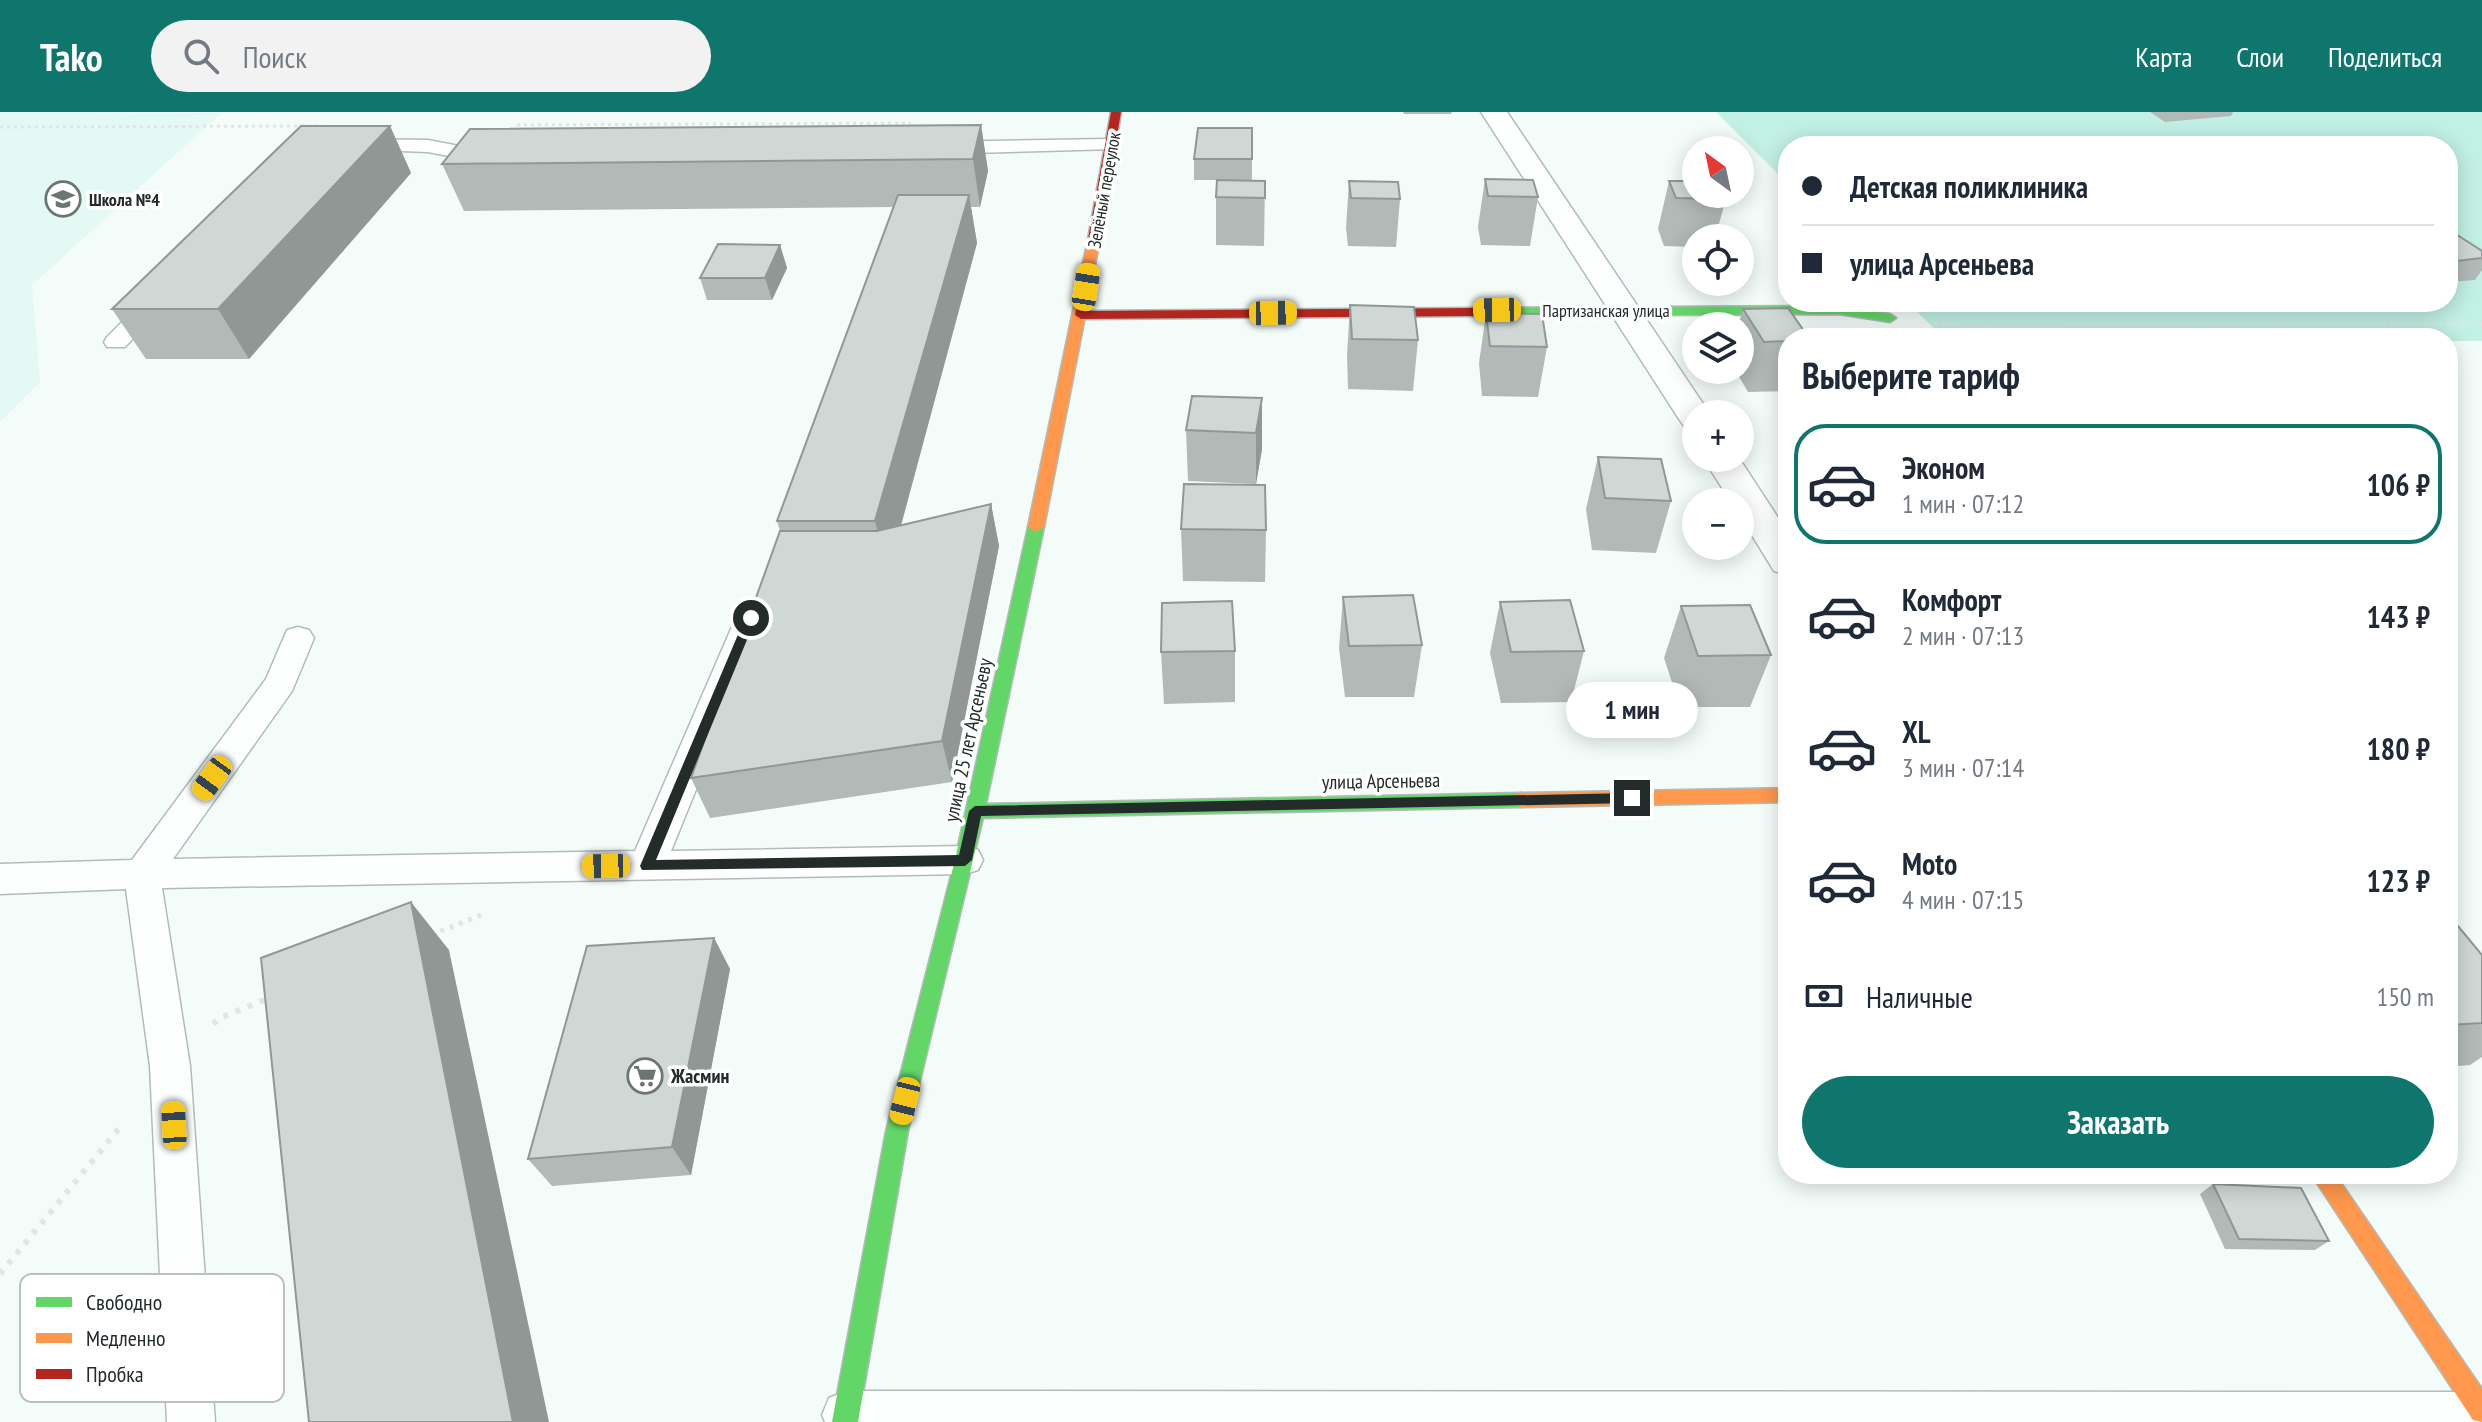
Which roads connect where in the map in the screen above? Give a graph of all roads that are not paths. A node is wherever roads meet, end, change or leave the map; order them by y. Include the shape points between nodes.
1 (1117, 112) edge
2 (1494, 112) edge
3 (331, 135) edge
4 (1108, 145) junction
5 (920, 149) edge
6 (511, 156) edge
7 (171, 287) edge
8 (1625, 309) junction
9 (1778, 310) edge
10 (1852, 312) edge
11 (1081, 315) junction
12 (1890, 318) road end
13 (116, 342) dead end
14 (1684, 400) edge
15 (1730, 472) edge
16 (1778, 546) edge
17 (768, 577) edge
18 (298, 638) dead end
19 (1778, 795) edge
20 (975, 811) junction
21 (965, 860) junction
22 (647, 866) junction
23 (142, 874) junction
24 (0, 879) edge
25 (2329, 1184) edge
26 (182, 1274) edge
27 (190, 1402) edge
28 (2482, 1414) edge
29 (846, 1419) edge
30 (191, 1422) edge

1 - 4 main road, улица 25 лет Арсеньеву
1 - 11 main road, Зелёный переулок
2 - 8 street
3 - 6 lane
4 - 5 lane
4 - 11 main road, улица 25 лет Арсеньеву
7 - 13 lane
8 - 9 main road, Партизанская улица
8 - 11 main road, Партизанская улица
8 - 14 street
10 - 12 main road, Партизанская улица
11 - 20 main road, улица 25 лет Арсеньеву
15 - 16 street
17 - 22 lane
18 - 23 lane via 281,683
19 - 20 main road, улица Арсеньева
20 - 21 main road, улица 25 лет Арсеньеву
21 - 22 lane
21 - 29 main road, улица 25 лет Арсеньеву via 897,1131
22 - 23 lane
23 - 24 lane
23 - 26 lane via 170,1066
25 - 28 main road
27 - 30 lane
28 - 29 lane

